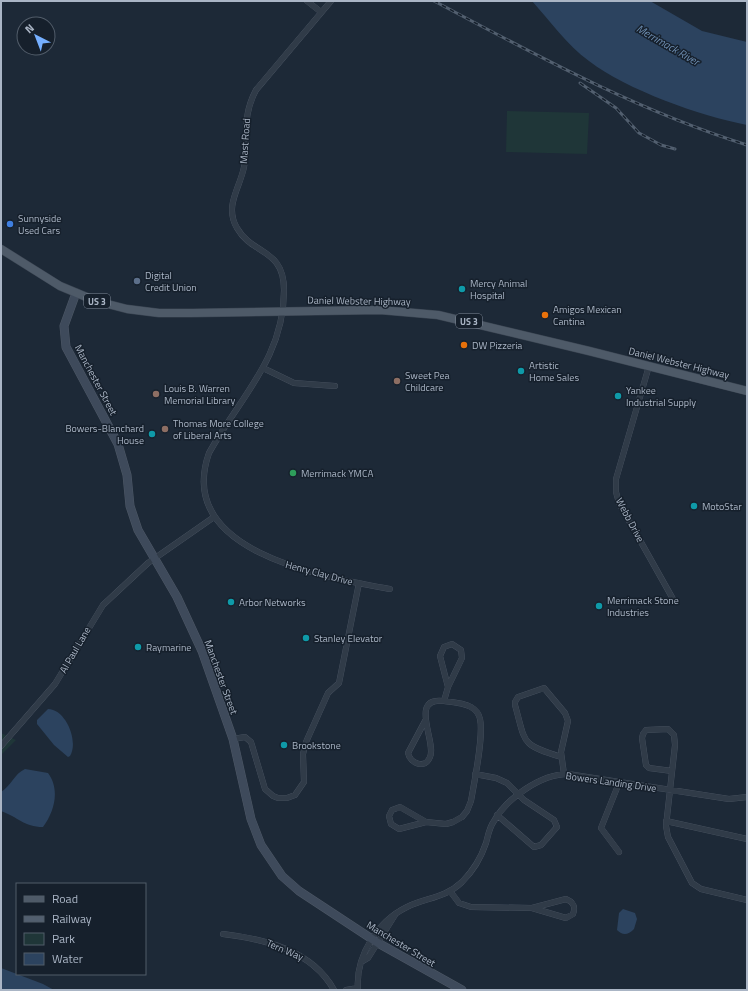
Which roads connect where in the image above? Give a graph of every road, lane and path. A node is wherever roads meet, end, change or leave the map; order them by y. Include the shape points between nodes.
1 (307, 1) edge
2 (332, 1) edge
3 (321, 12) junction
4 (1, 249) edge
5 (76, 293) junction
6 (283, 311) junction
7 (649, 366) junction
8 (263, 368) junction
9 (336, 386) dead end
10 (747, 391) edge
11 (214, 517) junction
12 (153, 559) junction
13 (359, 583) junction
14 (390, 589) dead end
15 (674, 599) dead end
16 (448, 687) junction
17 (444, 701) junction
18 (425, 721) junction
19 (233, 739) junction
20 (1, 746) edge
21 (561, 757) junction
22 (672, 771) junction
23 (475, 774) junction
24 (564, 774) junction
25 (618, 783) junction
26 (670, 790) junction
27 (519, 795) junction
28 (747, 797) edge
29 (497, 815) junction
30 (666, 821) junction
31 (426, 822) junction
32 (747, 839) edge
33 (619, 852) dead end
34 (450, 891) junction
35 (747, 900) edge
36 (532, 908) junction
37 (223, 934) dead end
38 (375, 941) junction
39 (358, 989) edge
40 (334, 990) edge
41 (346, 990) edge
42 (462, 990) edge

1 - 3 street
2 - 3 street, Mast Road
3 - 6 street, Mast Road via 256,90 249,103 244,167 232,200 232,214 240,233 271,256 279,267 284,289
4 - 5 main road, Daniel Webster Highway / US 3 via 40,275
5 - 6 main road, Daniel Webster Highway / US 3 via 105,304 147,312
5 - 12 street, Manchester Street via 64,326 66,346 118,444 134,521
6 - 7 main road, Daniel Webster Highway / US 3 via 380,310 438,315
6 - 8 street, Henry Clay Drive via 278,336
7 - 10 main road, Daniel Webster Highway / US 3
7 - 15 street, Webb Drive via 618,470 616,492 619,503
8 - 9 street via 294,383
8 - 11 street, Henry Clay Drive via 215,443 206,463 203,485
11 - 12 street
11 - 13 street, Henry Clay Drive via 243,542 281,562 310,572
12 - 19 street, Manchester Street via 196,636
12 - 20 street, Al Paul Lane via 103,605 55,684
13 - 14 street, Henry Clay Drive
13 - 19 street via 339,683 328,694 303,750 304,782 299,791 291,797 282,798 268,792 262,784 251,742 246,737
16 - 16 street via 440,656 444,647 452,644 461,650 462,658
16 - 17 street
17 - 18 street via 434,701 430,704
17 - 23 street via 470,706 480,718 481,731
18 - 18 street via 431,754 428,761 417,764 411,760 408,753
19 - 38 street, Manchester Street via 251,819 256,835 267,854 290,884
21 - 21 street via 567,725 564,713 544,688 518,697 515,705 527,742 536,749
21 - 24 street
22 - 22 street via 674,735 668,729 646,730 642,738 646,765 650,768
22 - 26 street
23 - 27 street via 500,779
23 - 31 street via 470,805 462,817 450,823
24 - 25 street, Bowers Landing Drive
24 - 27 street, Bowers Landing Drive via 540,780
25 - 26 street, Bowers Landing Drive
25 - 33 street via 601,828
26 - 28 street, Bowers Landing Drive via 728,799
26 - 30 street
27 - 29 street, Bowers Landing Drive
27 - 29 street via 556,822 556,830 541,845 532,846
29 - 34 street, Bowers Landing Drive via 476,864 462,882
30 - 32 street
30 - 35 street via 668,837 692,883 701,889
31 - 31 street via 399,829 391,824 389,816 394,808 402,807
34 - 36 street via 459,903 465,906
34 - 38 street, Bowers Landing Drive via 437,898 411,905 395,915
36 - 36 street via 566,899 575,908 573,914 566,918
37 - 40 street, Tern Way via 259,939 299,956 318,967
38 - 39 street, Bowers Landing Drive via 358,974
38 - 42 street, Manchester Street
39 - 41 street

